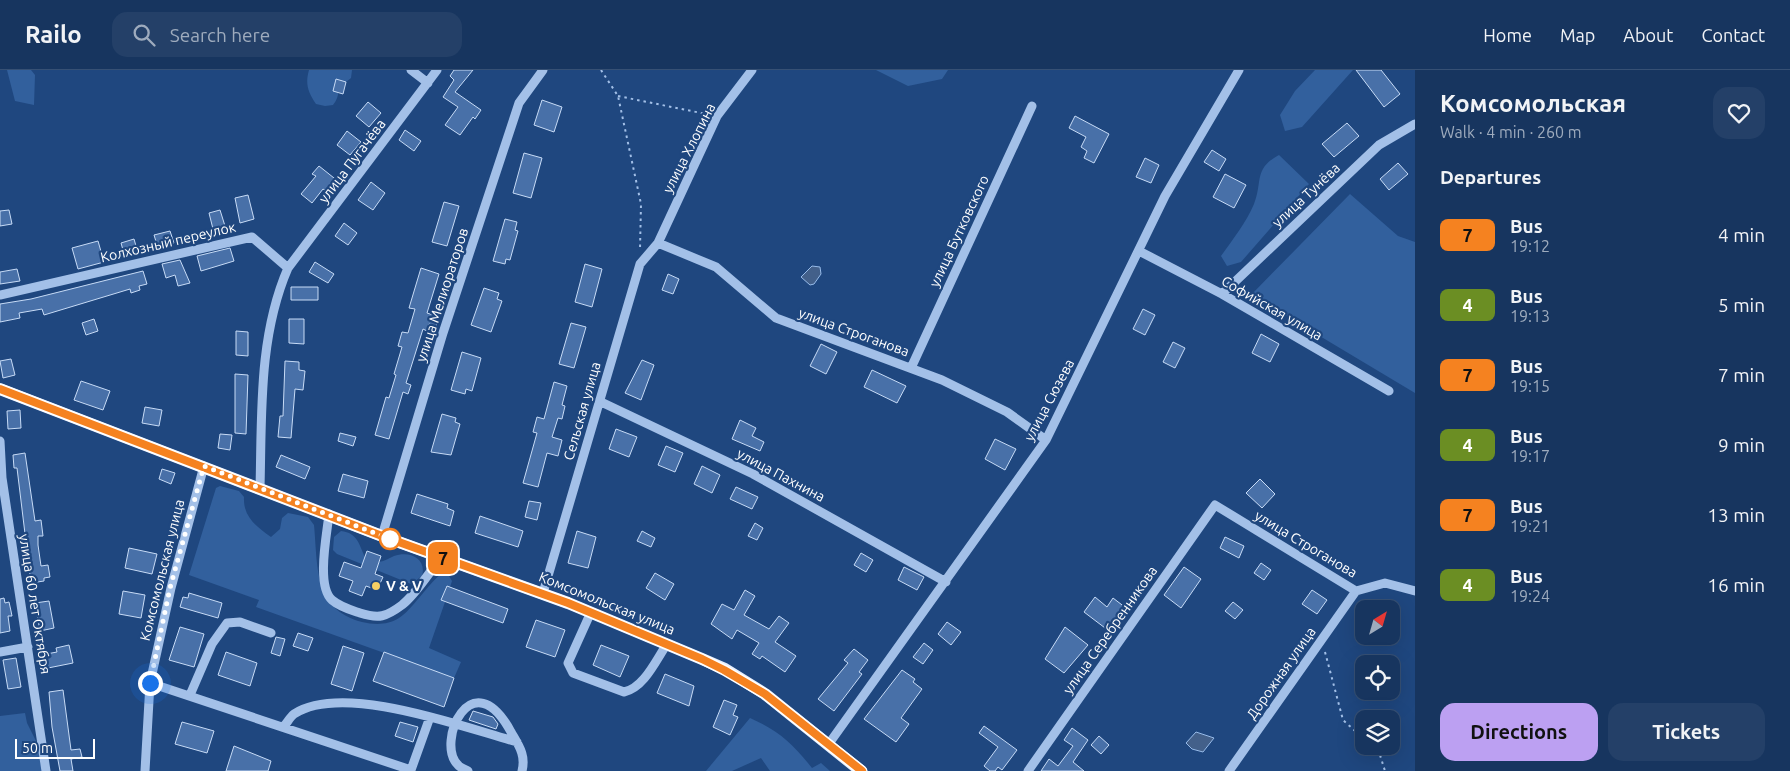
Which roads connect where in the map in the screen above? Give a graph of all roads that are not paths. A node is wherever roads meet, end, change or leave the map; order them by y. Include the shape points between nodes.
1 (411, 70) edge
2 (437, 70) edge
3 (543, 70) edge
4 (752, 70) edge
5 (1239, 70) edge
6 (428, 83) junction
7 (1032, 106) dead end
8 (1415, 124) edge
9 (658, 243) junction
10 (1139, 251) junction
11 (288, 268) junction
12 (1222, 294) junction
13 (0, 295) edge
14 (911, 368) junction
15 (0, 389) edge
16 (1389, 391) dead end
17 (599, 401) junction
18 (1046, 440) junction
19 (0, 441) edge
20 (204, 466) junction
21 (260, 488) junction
22 (1215, 505) joint
23 (329, 514) junction
24 (382, 536) junction
25 (441, 558) junction
26 (946, 582) junction
27 (1356, 591) junction
28 (1415, 591) edge
29 (543, 593) junction
30 (591, 612) junction
31 (271, 633) dead end
32 (667, 644) junction
33 (28, 647) junction
34 (0, 652) edge
35 (150, 683) junction
36 (190, 695) junction
37 (430, 717) junction
38 (455, 725) junction
39 (284, 726) junction
40 (517, 742) junction
41 (828, 745) junction
42 (46, 771) edge
43 (145, 771) edge
44 (468, 771) edge
45 (522, 771) edge
46 (862, 771) edge
47 (1028, 771) edge
48 (1229, 771) edge

1 - 6 street
2 - 6 street, улица Пугачёва
3 - 24 street, улица Мелиораторов via 519,103 443,334
4 - 9 street, улица Хлопина via 717,116
5 - 10 street, улица Сюзева via 1165,196
6 - 11 street, улица Пугачёва
7 - 14 street, улица Бутковского
8 - 12 street, улица Тунёва via 1379,145
9 - 14 street, улица Строганова via 716,267 776,318
9 - 17 street, Сельская улица via 640,264
10 - 12 street, Софийская улица
10 - 18 street, улица Сюзева
11 - 13 street, Колхозный переулок via 252,237
11 - 21 street via 277,294 262,377
12 - 16 street, Софийская улица
14 - 18 street, улица Строганова via 1007,412
15 - 20 main road, Комсомольская улица
17 - 26 street, улица Пахнина via 754,474
17 - 29 street, Сельская улица
18 - 26 street, улица Сюзева
19 - 33 street, улица 60 лет Октября via 2,478
20 - 21 main road, Комсомольская улица
20 - 35 street, Комсомольская улица via 170,588
21 - 23 main road, Комсомольская улица
22 - 27 street, улица Строганова
22 - 47 street, улица Серебренникова
23 - 24 main road, Комсомольская улица
23 - 25 street via 323,566 326,586 331,600 344,608 375,618 386,615 404,604
24 - 25 main road, Комсомольская улица
25 - 29 main road, Комсомольская улица
26 - 41 street, улица Сюзева
27 - 28 street, улица Строганова via 1386,583
27 - 48 street, Дорожная улица
29 - 30 main road, Комсомольская улица
30 - 32 main road, Комсомольская улица
30 - 32 street via 568,663 573,673 624,692 632,690
31 - 36 street via 240,622 227,623 212,644
32 - 41 main road, Комсомольская улица via 745,682
33 - 34 street
33 - 42 street, улица 60 лет Октября
35 - 36 street
35 - 43 street, Комсомольская улица
36 - 39 street
37 - 38 street
37 - 39 street via 370,704 336,702 293,715
37 - 39 street via 410,770
38 - 40 street
38 - 40 street via 462,709 470,703 484,704 504,717
38 - 44 street via 450,748 457,765
40 - 45 street via 524,753
41 - 46 main road, Комсомольская улица

